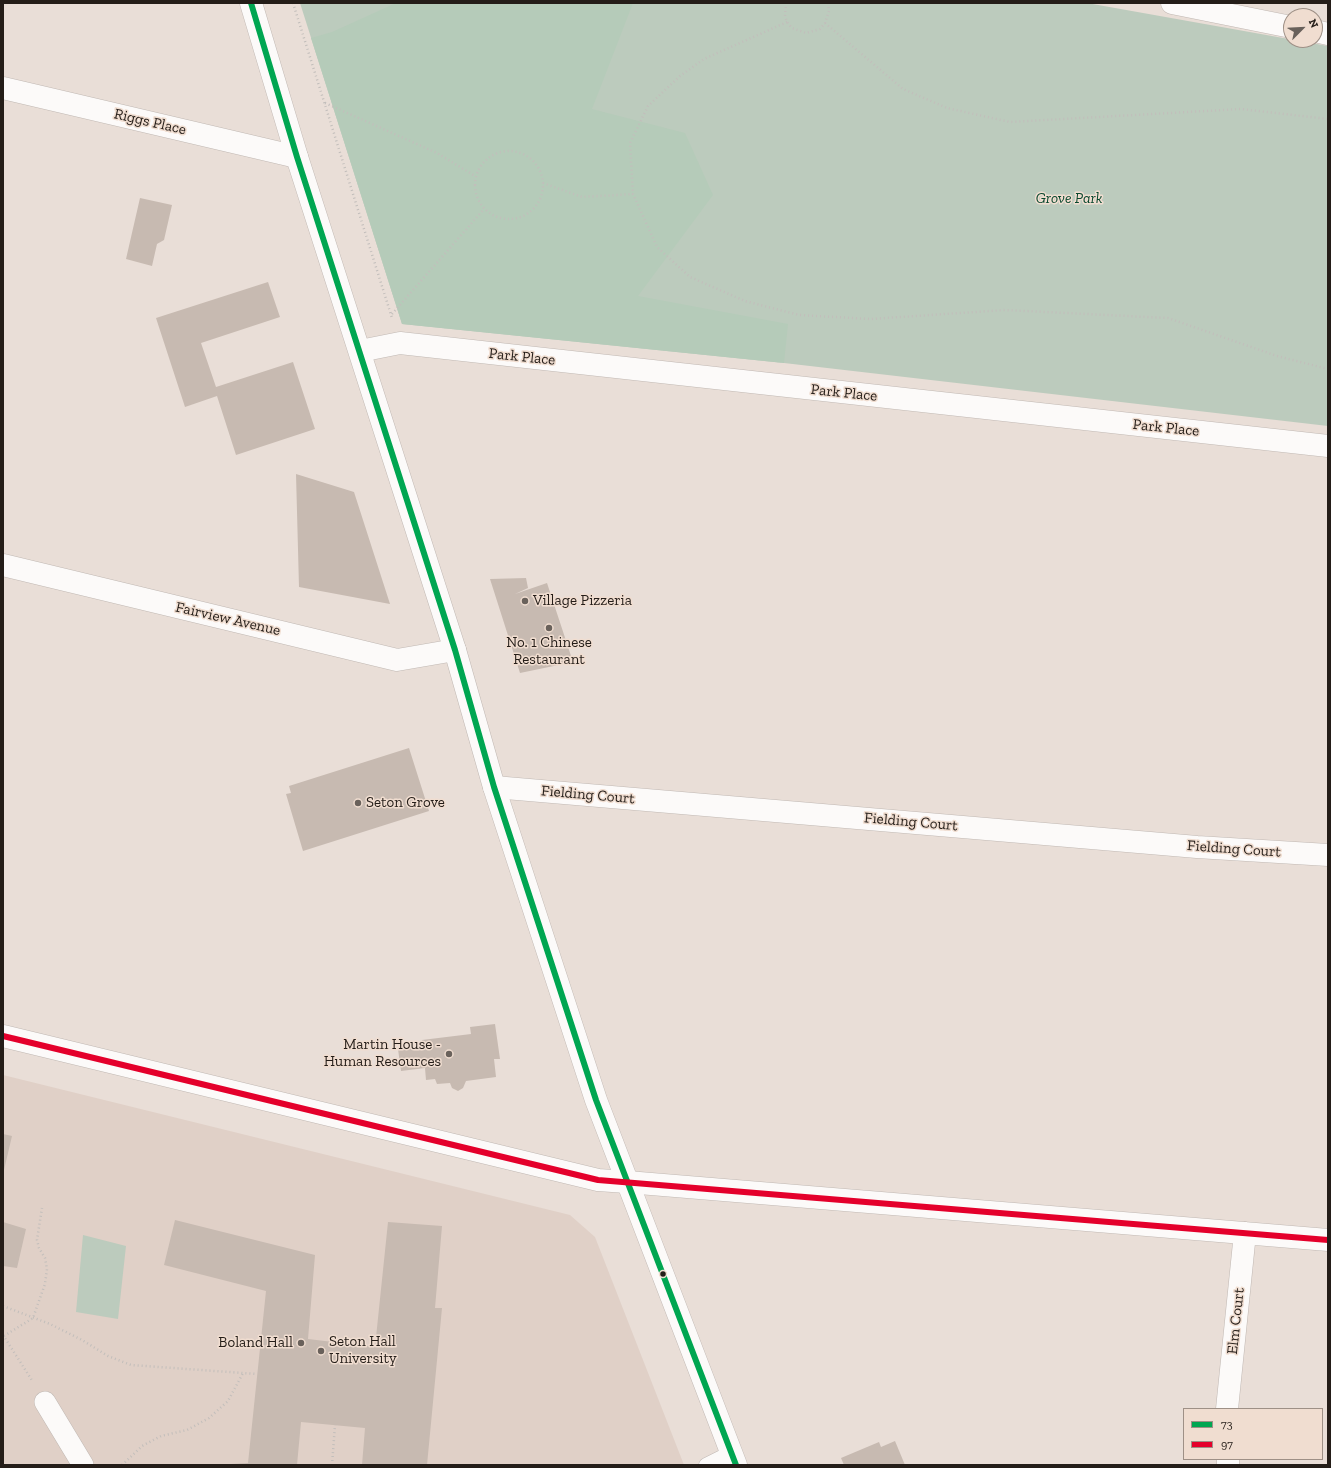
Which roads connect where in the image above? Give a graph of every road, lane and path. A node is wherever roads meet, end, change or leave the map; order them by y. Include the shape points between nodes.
1 (250, 3) edge
2 (293, 3) edge
3 (786, 3) edge
4 (828, 3) edge
5 (1172, 3) edge
6 (787, 22) junction
7 (825, 23) junction
8 (1283, 25) edge
9 (3, 88) edge
10 (325, 103) dead end
11 (1328, 119) edge
12 (297, 157) junction
13 (475, 176) junction
14 (543, 183) junction
15 (633, 194) junction
16 (484, 209) junction
17 (360, 350) junction
18 (1328, 368) edge
19 (1328, 446) edge
20 (3, 565) edge
21 (455, 650) junction
22 (494, 787) junction
23 (1328, 855) edge
24 (3, 1036) edge
25 (627, 1182) junction
26 (42, 1208) dead end
27 (1245, 1233) junction
28 (1328, 1240) edge
29 (3, 1306) edge
30 (33, 1318) junction
31 (4, 1336) edge
32 (243, 1373) junction
33 (257, 1374) dead end
34 (45, 1402) joint
35 (1227, 1408) edge
36 (335, 1425) dead end
37 (734, 1459) edge
38 (83, 1465) edge
39 (122, 1465) edge
40 (332, 1465) edge
41 (706, 1465) edge

1 - 12 street
2 - 16 path via 392,316
3 - 6 path
4 - 7 path via 829,11
5 - 8 street
6 - 7 path via 792,28 806,33 820,29
6 - 15 path via 704,59 680,76 648,106 630,143
7 - 11 path via 903,89 947,108 1010,122 1241,109
9 - 12 street, Riggs Place
10 - 13 path via 437,153
12 - 17 street
13 - 14 path via 488,156 509,150 519,152 536,164
13 - 16 path via 474,188 477,199
14 - 15 path via 582,196
14 - 16 path via 539,200 528,213 517,218 505,219 494,216
15 - 18 path via 656,247 690,277 745,301 799,315 871,319 1005,310 1168,318 1277,356
17 - 19 street, Park Place via 400,343
17 - 21 street
20 - 21 street, Fairview Avenue via 398,660
21 - 22 street
22 - 23 street, Fielding Court via 1196,847
22 - 25 street via 596,1100
24 - 25 street via 598,1180
25 - 27 street
25 - 37 street
26 - 30 path via 37,1240 45,1258 46,1276
27 - 28 street
27 - 35 street, Elm Court
29 - 30 path
30 - 31 path
30 - 32 path via 82,1340 108,1356 131,1364
31 - 34 path
32 - 33 path
32 - 39 path via 228,1401 209,1418 187,1430 162,1436 142,1446
34 - 38 street
36 - 40 path
37 - 41 lane

